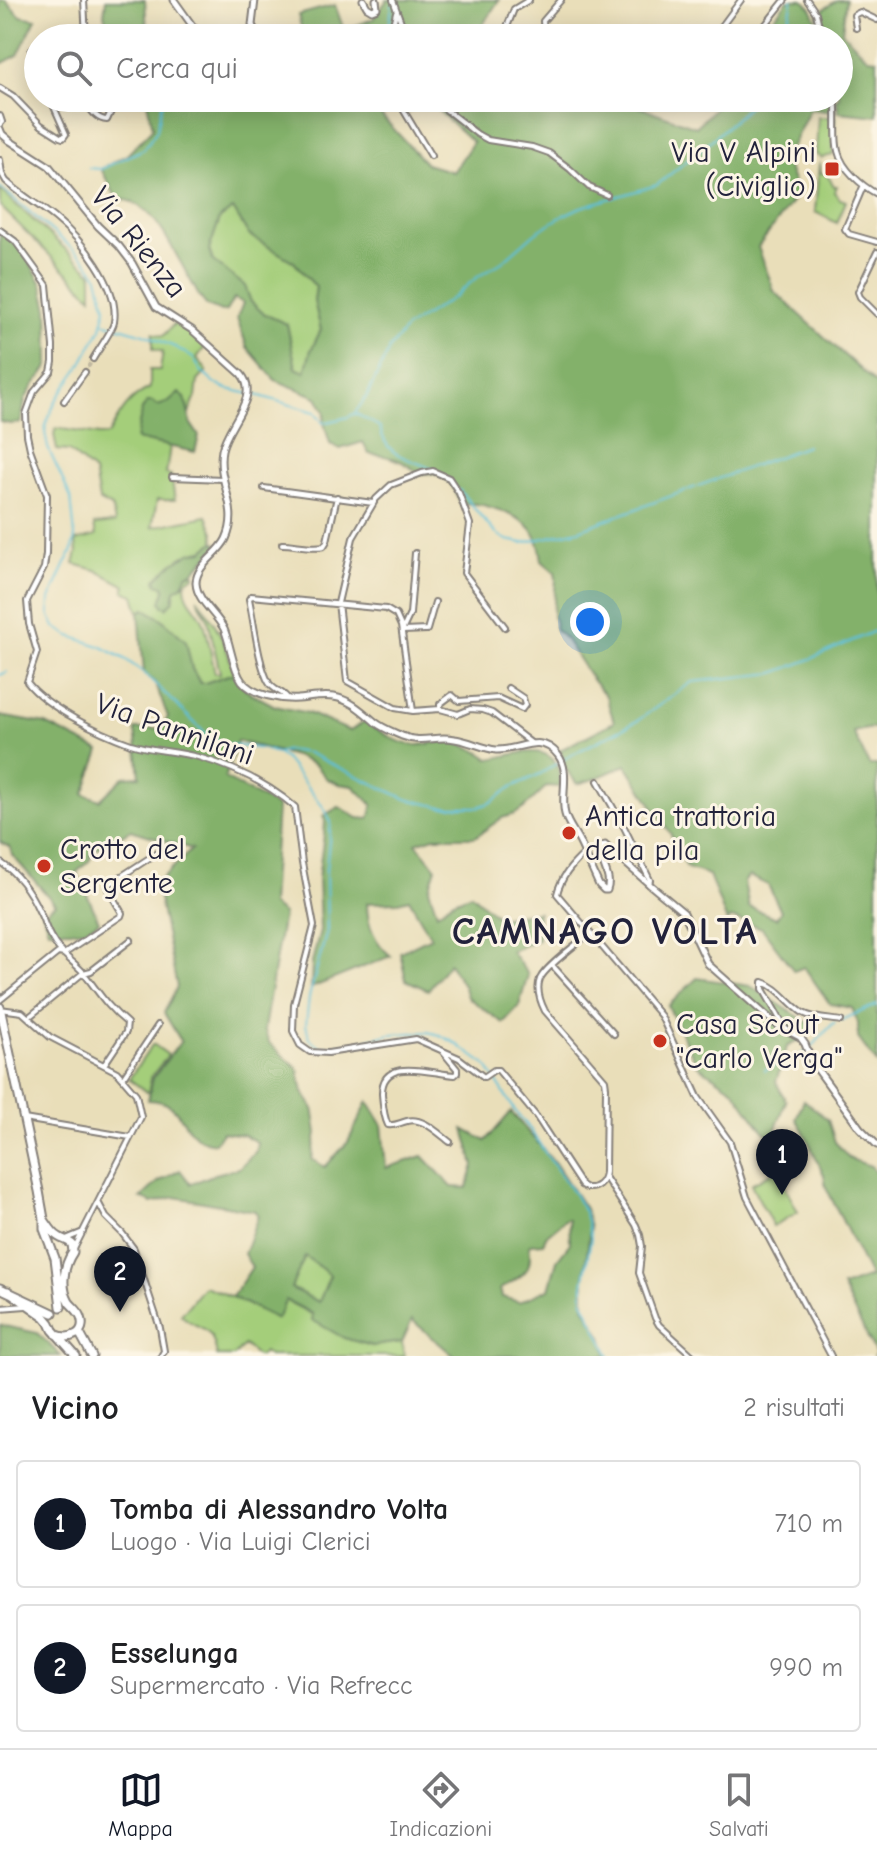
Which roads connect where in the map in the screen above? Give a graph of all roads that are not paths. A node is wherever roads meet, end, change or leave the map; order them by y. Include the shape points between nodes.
1 (84, 0) edge
2 (174, 0) edge
3 (255, 0) edge
4 (363, 0) edge
5 (377, 0) edge
6 (529, 0) edge
7 (561, 0) edge
8 (741, 0) edge
9 (785, 0) edge
10 (810, 1) edge
11 (395, 4) edge
12 (877, 20) edge
13 (85, 24) edge
14 (191, 24) edge
15 (252, 24) edge
16 (393, 24) edge
17 (402, 24) edge
18 (508, 24) edge
19 (543, 24) edge
20 (723, 24) edge
21 (766, 24) edge
22 (819, 24) edge
23 (856, 28) dead end
24 (0, 88) edge
25 (24, 107) edge
26 (28, 112) edge
27 (56, 112) edge
28 (93, 112) edge
29 (111, 112) edge
30 (405, 112) edge
31 (449, 112) edge
32 (837, 112) edge
33 (0, 116) edge
34 (0, 126) edge
35 (431, 156) dead end
36 (0, 160) edge
37 (863, 187) junction
38 (877, 194) edge
39 (607, 195) dead end
40 (0, 230) edge
41 (877, 242) edge
42 (877, 252) edge
43 (877, 314) edge
44 (93, 359) tunnel mouth
45 (85, 372) tunnel mouth
46 (64, 401) dead end
47 (172, 477) dead end
48 (223, 479) junction
49 (264, 488) dead end
50 (337, 497) junction
51 (374, 503) junction
52 (282, 544) dead end
53 (415, 553) dead end
54 (435, 602) dead end
55 (338, 603) junction
56 (505, 627) dead end
57 (427, 630) junction
58 (402, 631) junction
59 (434, 633) dead end
60 (508, 688) dead end
61 (288, 699) junction
62 (440, 709) junction
63 (413, 711) junction
64 (531, 743) junction
65 (598, 781) dead end
66 (163, 849) dead end
67 (585, 853) junction
68 (0, 862) edge
69 (649, 884) junction
70 (589, 934) junction
71 (131, 940) dead end
72 (64, 954) junction
73 (552, 965) junction
74 (83, 973) junction
75 (0, 1000) edge
76 (0, 1008) edge
77 (29, 1017) junction
78 (838, 1020) dead end
79 (158, 1025) dead end
80 (786, 1030) junction
81 (614, 1034) dead end
82 (442, 1050) junction
83 (104, 1065) junction
84 (123, 1077) junction
85 (24, 1119) junction
86 (130, 1137) junction
87 (450, 1142) dead end
88 (877, 1145) edge
89 (605, 1177) junction
90 (98, 1202) junction
91 (44, 1219) junction
92 (85, 1230) junction
93 (63, 1239) junction
94 (52, 1246) junction
95 (71, 1255) junction
96 (55, 1258) junction
97 (4, 1290) edge
98 (27, 1306) junction
99 (61, 1307) junction
100 (0, 1308) edge
101 (76, 1310) junction
102 (53, 1313) junction
103 (50, 1323) junction
104 (79, 1332) junction
105 (57, 1335) junction
106 (162, 1355) edge
107 (76, 1356) edge
108 (92, 1356) edge
109 (693, 1356) edge
110 (831, 1356) edge

1 - 13 street
2 - 14 street
3 - 15 street
4 - 5 street via 372,10
6 - 18 street via 514,9
7 - 19 street
8 - 20 street
9 - 21 street
10 - 22 street
11 - 16 street
11 - 17 street
12 - 23 street via 860,12 854,15
24 - 25 street
26 - 27 street via 63,138
28 - 29 street via 101,120
30 - 35 street
31 - 39 street via 488,140 549,153 589,187
32 - 37 street via 838,154
33 - 34 street
34 - 48 street, Via Rienza via 10,141 49,166 119,246 159,310 192,330 247,382 246,401 222,452
36 - 44 street via 6,181 58,220 92,257 111,291 115,320
37 - 38 street
37 - 41 street via 845,229
40 - 82 street, Via Pannilani via 15,241 47,285 53,346 51,372 34,392 26,414 30,449 47,495 44,568 27,601 37,652 27,682 90,727 244,773 295,807 314,926 294,1004 293,1031 300,1045 328,1053 416,1039
42 - 43 street via 858,292
45 - 46 street
47 - 48 street
48 - 61 street, Via Rienza via 230,529 201,569 196,587 224,630 242,681 262,694
49 - 50 street
50 - 51 street
50 - 52 street via 324,546
51 - 55 street via 353,538
51 - 56 street via 391,485 422,473 449,478 470,524 464,573
53 - 58 street via 410,614
54 - 57 street
55 - 58 street via 386,609 396,615
55 - 61 street via 249,599 263,667 273,688
55 - 63 street via 347,681 395,708
57 - 58 street
57 - 59 street
58 - 63 street
60 - 62 street via 523,698 522,709 498,698 459,701 452,695
61 - 64 street, Via Rienza via 333,697 359,708 377,724 420,741 455,739 497,750
62 - 63 street
62 - 64 street via 492,713
64 - 67 street via 543,743 559,756 565,813
65 - 69 street
66 - 72 street via 108,885 121,916
67 - 69 street via 604,890 609,884 600,853 603,845
67 - 70 street via 567,870 556,892
68 - 72 street via 24,884
69 - 80 street via 687,916 708,964
70 - 73 street
70 - 110 street via 661,1016 698,1097 730,1142 747,1197
71 - 74 street
72 - 74 street
72 - 75 street via 58,953
73 - 81 street
73 - 89 street via 538,981 540,1001 605,1080
74 - 77 street
74 - 83 street via 127,1023
76 - 77 street
76 - 85 main road
77 - 83 street via 50,1037
78 - 80 street via 803,1012 763,982
79 - 84 street
80 - 88 street via 800,1037 812,1062
82 - 87 street via 457,1069 455,1075 420,1070 388,1074 382,1096 388,1125 418,1120
82 - 89 street via 484,1077 498,1070 586,1188 596,1187
83 - 84 street
84 - 86 street via 136,1094 141,1117
85 - 86 street
85 - 91 main road
86 - 90 street
89 - 109 street via 640,1235 639,1273 655,1318
90 - 92 street
90 - 106 street via 134,1249 160,1328
91 - 93 main road
91 - 94 main road
92 - 93 street
92 - 95 street
93 - 94 main road
93 - 95 main road via 72,1244
94 - 96 main road
95 - 96 main road
95 - 101 main road via 64,1277
96 - 99 main road
97 - 98 main road
97 - 102 main road
98 - 100 street
98 - 103 main road
99 - 101 main road
99 - 102 main road
101 - 104 main road via 82,1318
102 - 103 main road
103 - 105 main road
104 - 105 main road via 67,1338
104 - 108 main road
105 - 107 main road

